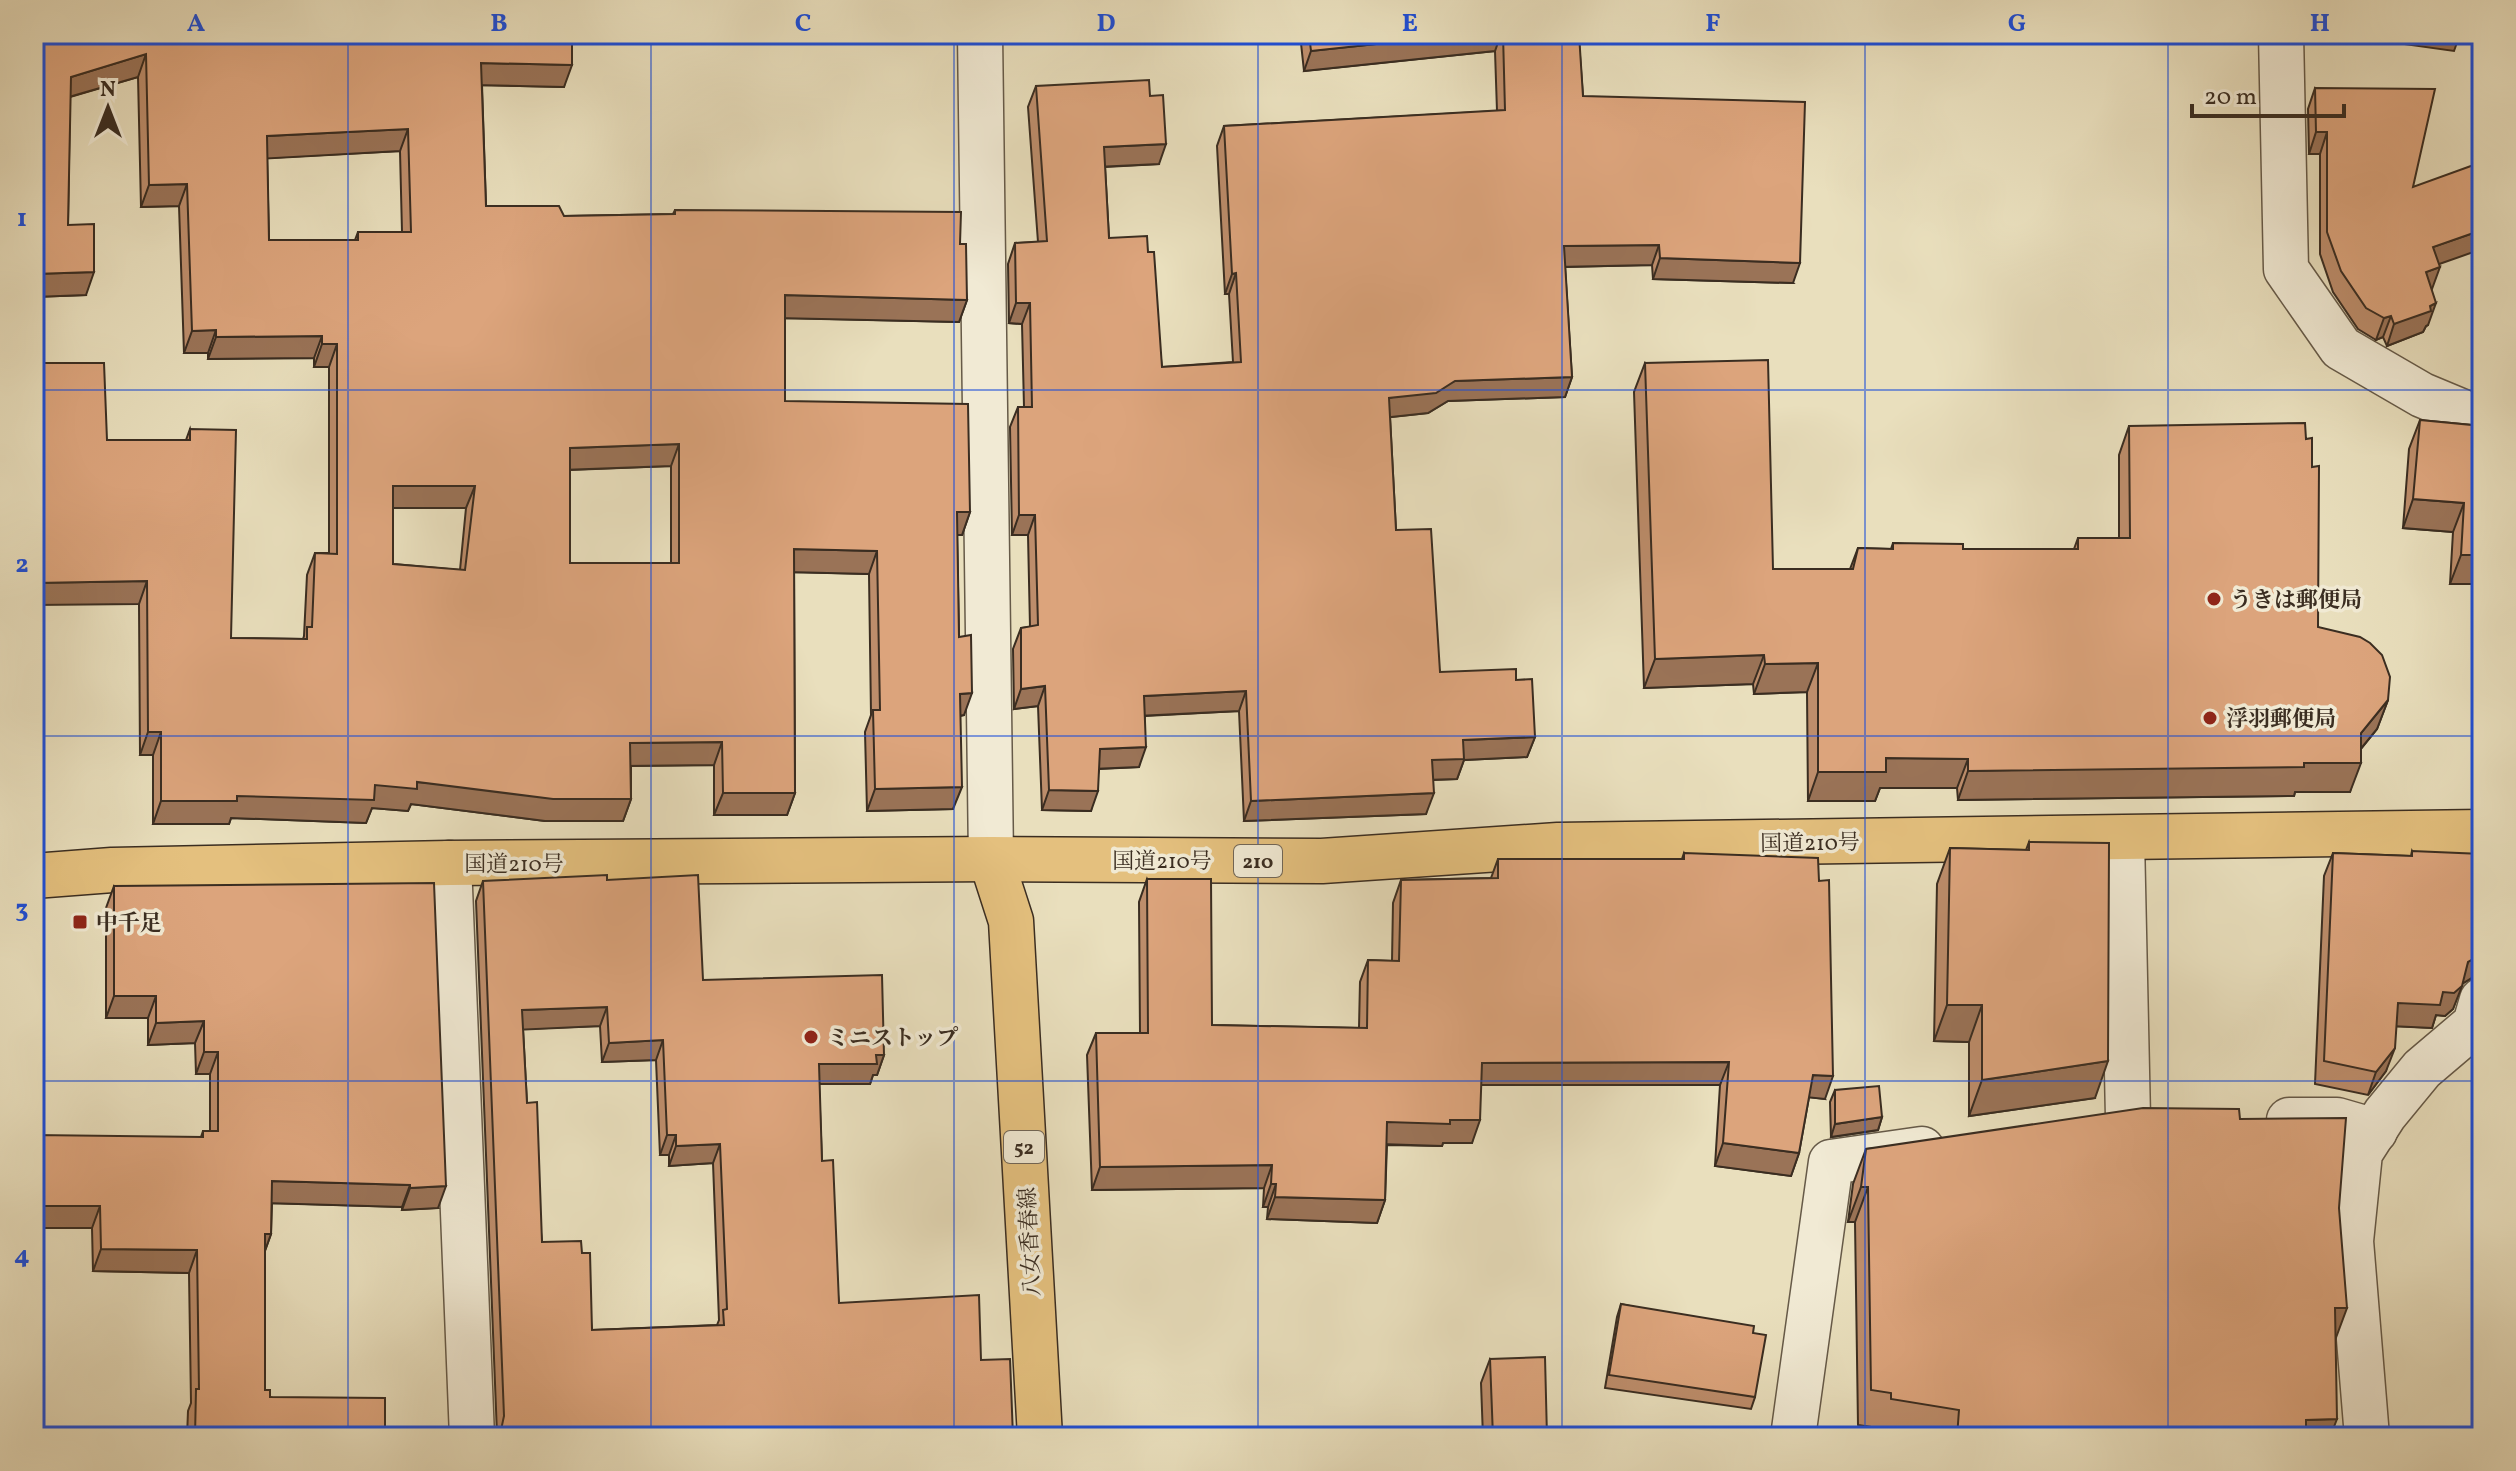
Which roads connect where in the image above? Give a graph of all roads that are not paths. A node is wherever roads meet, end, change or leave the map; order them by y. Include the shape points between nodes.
1 (980, 34) edge
2 (2281, 34) edge
3 (2482, 420) edge
4 (2482, 832) edge
5 (2122, 839) junction
6 (991, 859) junction
7 (449, 863) junction
8 (34, 876) edge
9 (2482, 1000) edge
10 (2128, 1118) junction
11 (2173, 1119) edge
12 (2247, 1119) edge
13 (2081, 1125) edge
14 (2375, 1131) junction
15 (1956, 1144) edge
16 (472, 1437) edge
17 (1040, 1437) edge
18 (1793, 1437) edge
19 (2367, 1437) edge

1 - 6 street
2 - 3 street via 2286,269 2341,348 2422,395
4 - 5 main road, 国道210号 / 210
5 - 6 main road, 国道210号 / 210 via 1558,845 1322,861
5 - 10 street
6 - 7 main road, 国道210号 / 210
6 - 17 main road, 八女香春線 / 52 via 1011,921
7 - 8 main road, 国道210号 / 210
7 - 16 street
9 - 14 street via 2475,1024 2422,1069
10 - 11 street
10 - 13 street
12 - 14 street via 2337,1120
14 - 19 street via 2360,1153 2351,1241
15 - 18 street via 1831,1162

